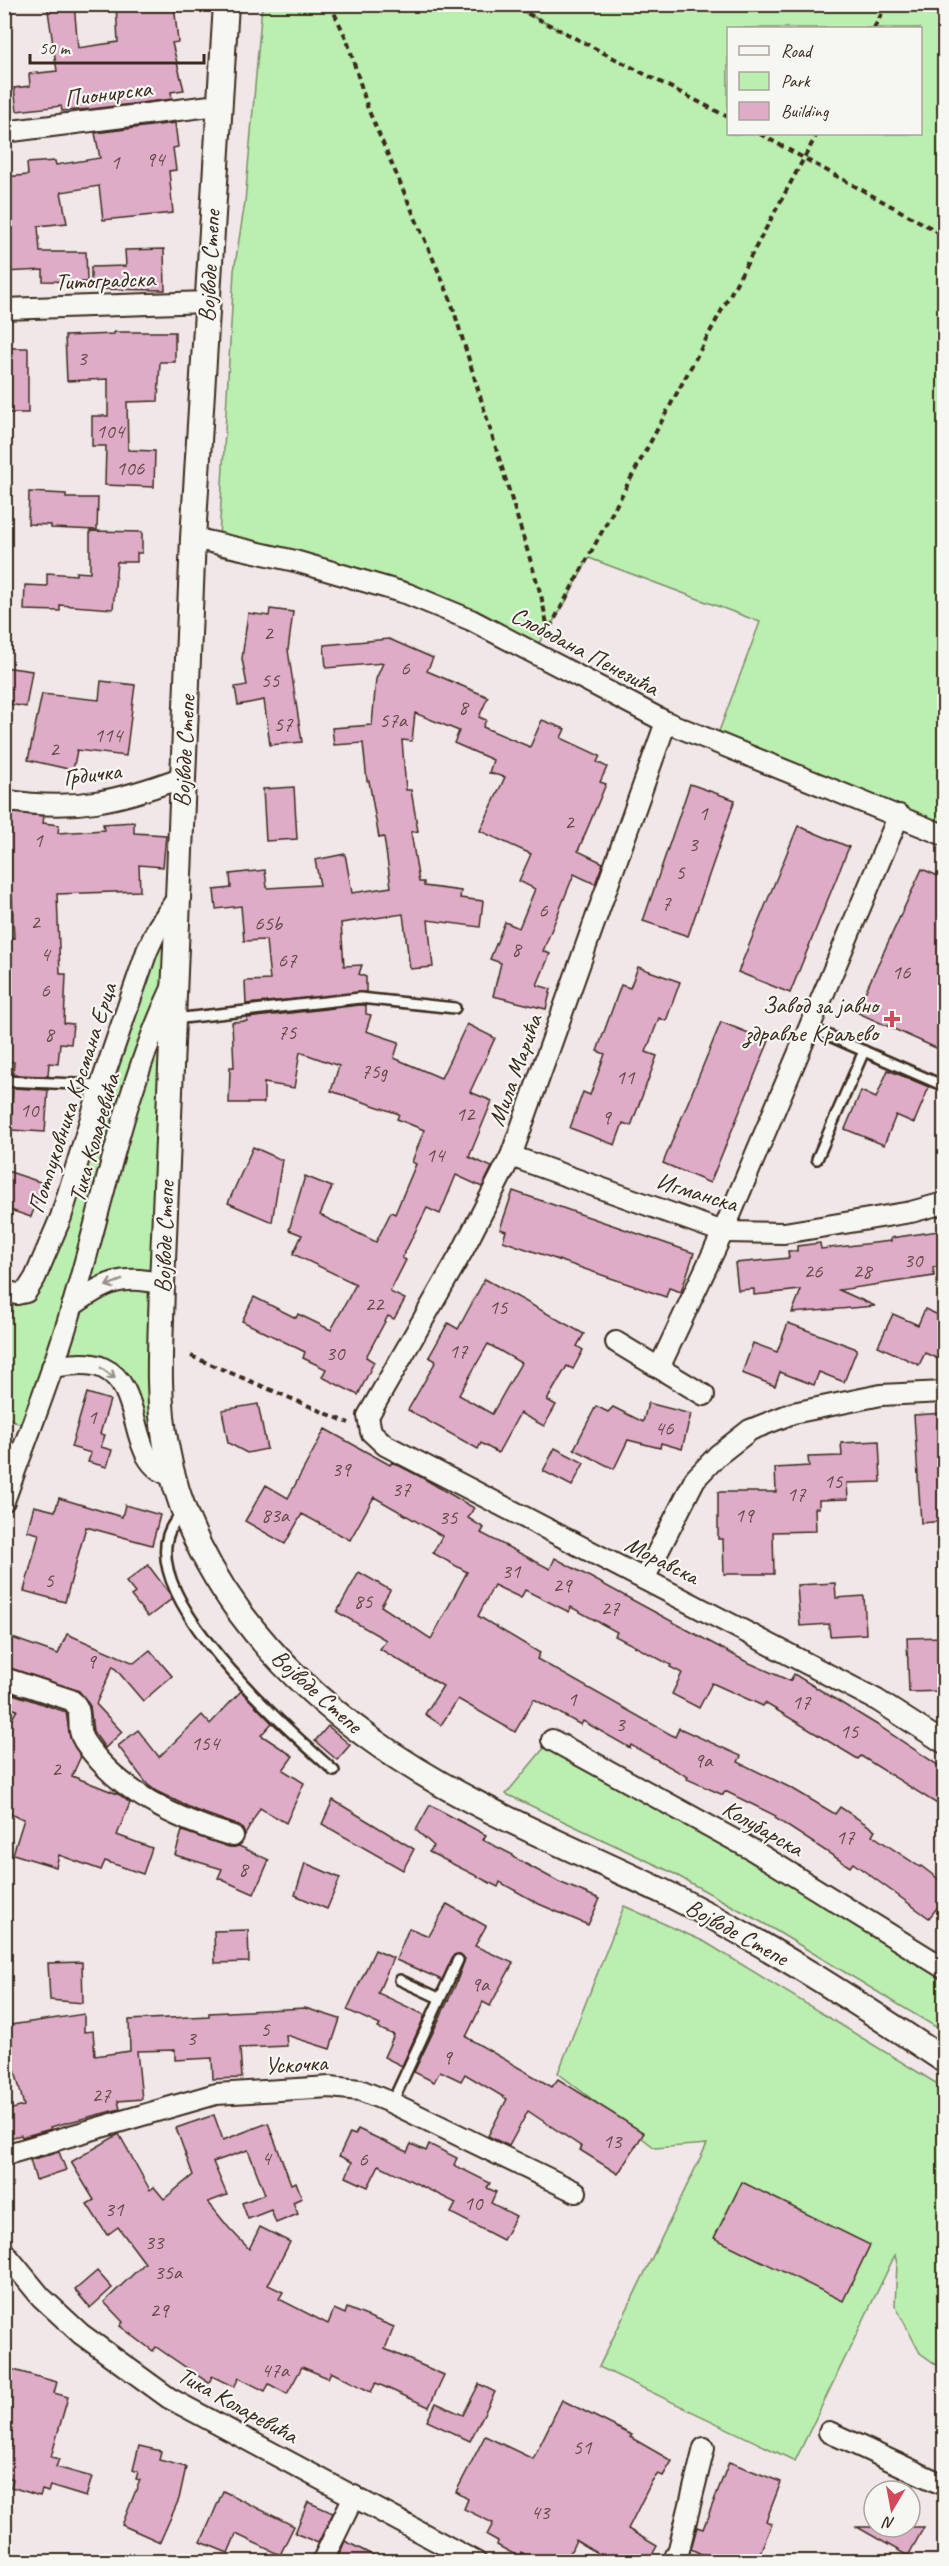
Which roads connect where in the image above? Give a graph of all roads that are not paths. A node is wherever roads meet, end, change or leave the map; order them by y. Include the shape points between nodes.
1 (226, 4) edge
2 (218, 105) junction
3 (4, 132) edge
4 (207, 302) junction
5 (4, 309) edge
6 (192, 538) junction
7 (666, 722) junction
8 (183, 777) junction
9 (4, 800) edge
10 (898, 815) junction
11 (945, 835) edge
12 (176, 900) junction
13 (173, 986) junction
14 (455, 1008) dead end
15 (172, 1019) junction
16 (810, 1027) junction
17 (864, 1051) junction
18 (4, 1081) edge
19 (101, 1085) junction
20 (945, 1086) edge
21 (511, 1156) junction
22 (817, 1159) dead end
23 (945, 1203) edge
24 (723, 1232) junction
25 (162, 1284) junction
26 (4, 1291) edge
27 (72, 1306) junction
28 (616, 1342) dead end
29 (52, 1367) junction
30 (658, 1368) junction
31 (945, 1392) edge
32 (704, 1395) dead end
33 (370, 1424) joint
34 (173, 1476) junction
35 (4, 1501) edge
36 (185, 1511) junction
37 (644, 1579) junction
38 (4, 1678) edge
39 (552, 1740) dead end
40 (945, 1743) edge
41 (334, 1771) dead end
42 (233, 1836) dead end
43 (458, 1960) dead end
44 (945, 1968) edge
45 (400, 1980) dead end
46 (439, 1998) junction
47 (945, 2060) edge
48 (392, 2103) junction
49 (4, 2155) edge
50 (576, 2192) dead end
51 (4, 2252) edge
52 (829, 2432) dead end
53 (704, 2448) dead end
54 (945, 2484) edge
55 (354, 2496) junction
56 (322, 2562) edge
57 (476, 2562) edge
58 (673, 2562) edge

1 - 2 street, Војводе Степе
2 - 3 street, Пионирска
2 - 4 street, Војводе Степе
4 - 5 street, Титоградска
4 - 6 street, Војводе Степе
6 - 7 street, Слободана Пенезића via 295,561 408,594 538,653
6 - 8 street, Војводе Степе
7 - 10 street, Слободана Пенезића
7 - 21 street, Мила Марића
8 - 9 street, Грдичка via 109,801 67,805
8 - 12 street, Војводе Степе
10 - 11 street, Слободана Пенезића
10 - 16 street
12 - 13 street, Војводе Степе
12 - 19 street, Потпуковника Крсмана Ерца via 147,951
13 - 15 street, Војводе Степе
13 - 27 street, Тика Коларевића via 129,1103
14 - 15 lane via 360,998
15 - 25 street, Војводе Степе
16 - 17 lane
16 - 24 street
17 - 20 lane
17 - 22 lane
18 - 19 lane
19 - 26 street, Потпуковника Крсмана Ерца via 61,1216 35,1278 26,1292
21 - 24 street, Игманска
21 - 33 street, Мила Марића
23 - 24 street, Игманска via 784,1233
24 - 30 street
25 -> 27 street via 119,1280
25 - 34 street, Војводе Степе via 160,1404
27 - 29 street, Тика Коларевића
28 - 30 street
29 -> 34 street via 80,1364 111,1373 130,1403 148,1459 162,1473
29 - 35 street, Тика Коларевића
30 - 32 street
31 - 37 street via 881,1395 793,1413 750,1430 695,1479
33 - 37 street, Моравска via 385,1445
34 - 36 street, Војводе Степе
36 - 41 lane via 172,1523 166,1558 172,1582 189,1615 257,1699
36 - 47 street, Војводе Степе via 214,1577 235,1608 312,1691 374,1741 505,1817 738,1931
37 - 40 street, Моравска via 877,1700
38 - 42 street via 71,1700 78,1705 79,1729 86,1743 130,1787 177,1817
39 - 44 street, Колубарска via 751,1849
43 - 46 lane
45 - 46 lane
46 - 48 lane
48 - 49 street, Ускочка via 360,2090 330,2087 216,2094
48 - 50 street, Ускочка
51 - 55 street, Тика Коларевића via 41,2297 81,2334 169,2398
52 - 54 street
53 - 58 street
55 - 56 street
55 - 57 street, Тика Коларевића

